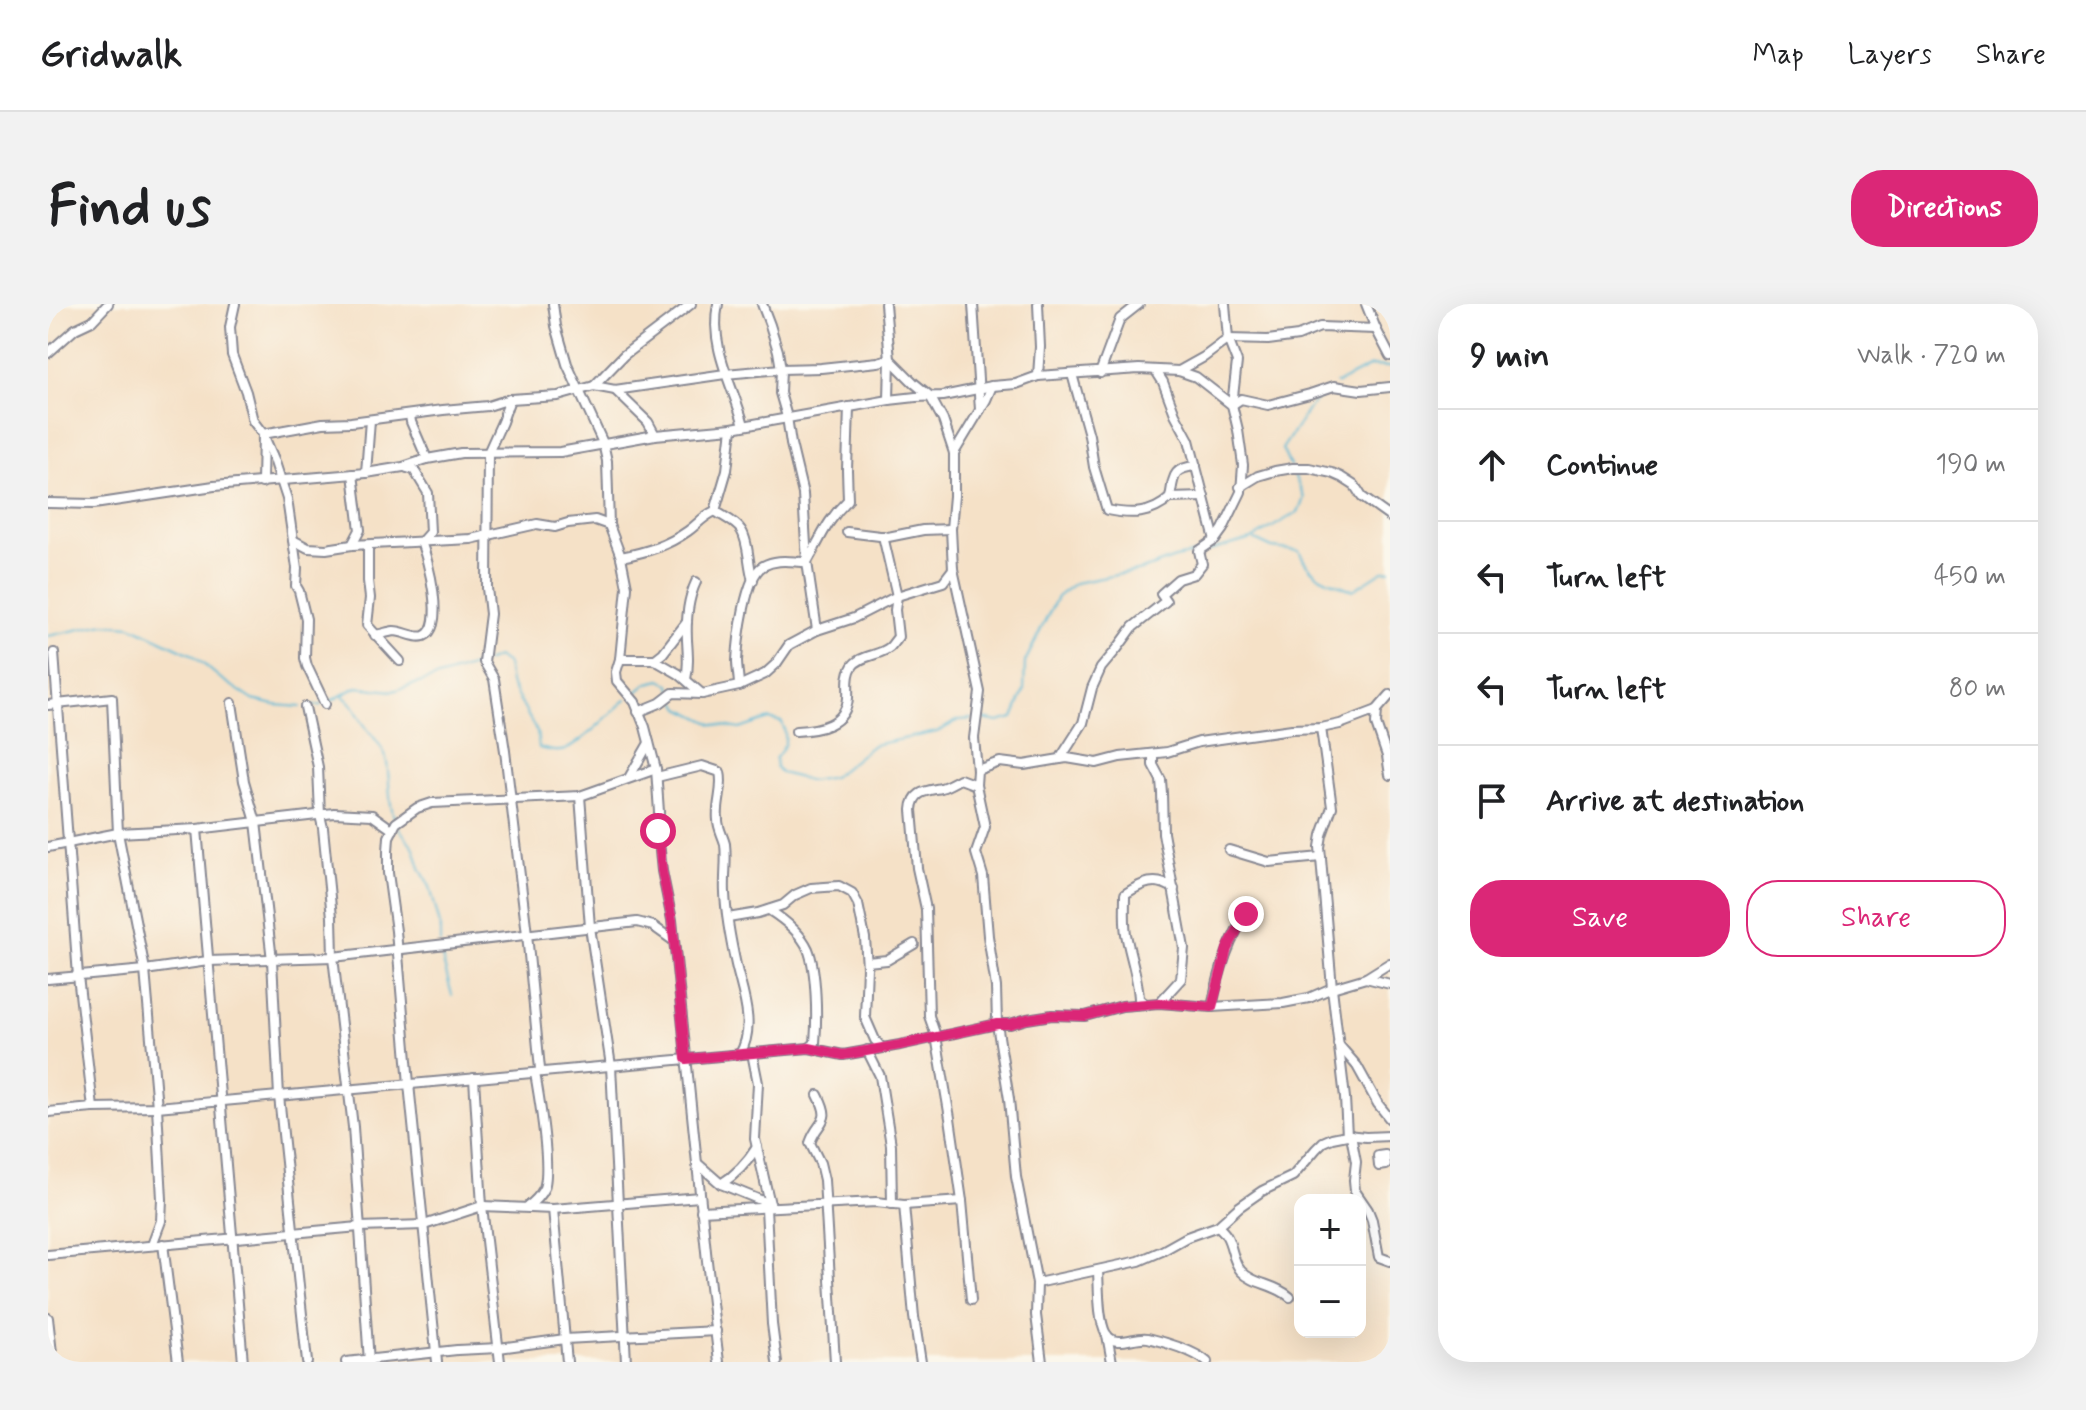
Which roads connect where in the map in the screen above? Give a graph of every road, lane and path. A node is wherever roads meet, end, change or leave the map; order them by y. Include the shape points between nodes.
1 (108, 304) edge
2 (235, 304) edge
3 (553, 304) edge
4 (691, 304) edge
5 (718, 304) edge
6 (762, 304) edge
7 (885, 304) edge
8 (973, 304) edge
9 (1038, 304) edge
10 (1139, 304) edge
11 (1225, 304) edge
12 (1366, 304) edge
13 (1376, 329) junction
14 (1228, 339) junction
15 (48, 353) edge
16 (1390, 356) edge
17 (890, 359) junction
18 (781, 369) junction
19 (1156, 371) junction
20 (1179, 371) junction
21 (1100, 373) junction
22 (725, 374) junction
23 (1072, 374) junction
24 (1038, 376) junction
25 (594, 386) junction
26 (992, 386) junction
27 (1390, 387) edge
28 (979, 388) junction
29 (580, 390) junction
30 (615, 390) junction
31 (930, 396) junction
32 (510, 399) junction
33 (889, 400) junction
34 (1232, 405) junction
35 (849, 407) junction
36 (980, 410) junction
37 (410, 415) junction
38 (787, 417) junction
39 (370, 420) junction
40 (744, 425) junction
41 (732, 428) junction
42 (263, 434) junction
43 (655, 435) junction
44 (603, 443) junction
45 (488, 453) junction
46 (954, 453) junction
47 (427, 459) junction
48 (1196, 466) junction
49 (403, 467) junction
50 (366, 473) junction
51 (353, 474) junction
52 (280, 481) junction
53 (262, 483) junction
54 (1240, 487) junction
55 (1204, 497) junction
56 (1170, 498) junction
57 (48, 503) edge
58 (715, 511) junction
59 (1390, 517) edge
60 (609, 525) junction
61 (951, 529) junction
62 (847, 532) dead end
63 (487, 536) junction
64 (883, 536) junction
65 (293, 540) junction
66 (1215, 540) junction
67 (421, 542) junction
68 (352, 545) junction
69 (368, 546) junction
70 (621, 557) junction
71 (807, 562) junction
72 (953, 569) junction
73 (753, 580) junction
74 (696, 582) dead end
75 (897, 596) junction
76 (687, 622) junction
77 (817, 630) junction
78 (375, 635) junction
79 (54, 653) dead end
80 (620, 659) junction
81 (654, 660) junction
82 (400, 661) dead end
83 (686, 679) junction
84 (739, 686) junction
85 (702, 694) junction
86 (1390, 695) edge
87 (232, 703) dead end
88 (53, 704) edge
89 (325, 704) dead end
90 (305, 707) dead end
91 (1377, 710) junction
92 (638, 712) junction
93 (1363, 715) junction
94 (1376, 724) junction
95 (1321, 728) junction
96 (796, 731) dead end
97 (1386, 742) edge
98 (649, 743) junction
99 (1153, 754) junction
100 (1060, 759) junction
101 (977, 770) junction
102 (657, 773) junction
103 (1390, 775) edge
104 (630, 777) junction
105 (976, 785) junction
106 (580, 796) junction
107 (511, 799) junction
108 (320, 815) junction
109 (256, 822) junction
110 (197, 829) junction
111 (393, 830) junction
112 (118, 833) junction
113 (67, 843) junction
114 (48, 847) edge
115 (1229, 850) dead end
116 (1321, 857) junction
117 (1174, 889) junction
118 (1250, 908) dead end
119 (769, 910) junction
120 (728, 918) junction
121 (590, 927) junction
122 (527, 934) junction
123 (674, 941) junction
124 (914, 944) dead end
125 (398, 949) junction
126 (333, 957) junction
127 (272, 960) junction
128 (208, 961) junction
129 (867, 962) junction
130 (1390, 963) edge
131 (145, 970) junction
132 (78, 976) junction
133 (1366, 978) junction
134 (48, 979) edge
135 (1390, 984) edge
136 (1332, 988) junction
137 (1159, 1003) junction
138 (1147, 1005) junction
139 (1212, 1007) junction
140 (997, 1024) junction
141 (936, 1036) junction
142 (1338, 1043) junction
143 (881, 1047) junction
144 (809, 1048) junction
145 (867, 1050) junction
146 (752, 1053) junction
147 (729, 1055) junction
148 (686, 1059) junction
149 (611, 1066) junction
150 (537, 1071) junction
151 (474, 1078) junction
152 (409, 1084) junction
153 (348, 1090) junction
154 (818, 1095) dead end
155 (279, 1096) junction
156 (221, 1101) junction
157 (157, 1107) junction
158 (93, 1108) junction
159 (48, 1112) edge
160 (1390, 1119) edge
161 (1349, 1135) junction
162 (1390, 1136) edge
163 (757, 1147) junction
164 (697, 1163) junction
165 (721, 1184) junction
166 (700, 1197) junction
167 (962, 1201) junction
168 (618, 1204) junction
169 (892, 1204) junction
170 (826, 1205) junction
171 (904, 1205) junction
172 (482, 1206) junction
173 (770, 1206) junction
174 (527, 1207) junction
175 (553, 1209) junction
176 (701, 1211) junction
177 (424, 1225) junction
178 (1218, 1226) junction
179 (359, 1227) junction
180 (292, 1233) junction
181 (231, 1239) junction
182 (163, 1244) junction
183 (152, 1245) junction
184 (48, 1255) edge
185 (1390, 1261) edge
186 (1098, 1271) junction
187 (1037, 1283) junction
188 (1290, 1297) dead end
189 (971, 1300) dead end
190 (48, 1318) edge
191 (716, 1331) junction
192 (1106, 1334) junction
193 (624, 1337) junction
194 (565, 1339) junction
195 (499, 1348) junction
196 (436, 1357) edge
197 (369, 1361) edge
198 (53, 1362) edge
199 (178, 1362) edge
200 (243, 1362) edge
201 (307, 1362) edge
202 (346, 1362) edge
203 (500, 1362) edge
204 (567, 1362) edge
205 (626, 1362) edge
206 (719, 1362) edge
207 (777, 1362) edge
208 (835, 1362) edge
209 (921, 1362) edge
210 (1042, 1362) edge
211 (1112, 1362) edge
212 (1207, 1362) edge

1 - 15 street
2 - 42 street via 232,355 253,421
3 - 29 street via 567,364
4 - 25 street via 624,355
5 - 22 street via 714,320
6 - 18 street
7 - 17 street
8 - 28 street
9 - 24 street
10 - 21 street via 1120,319
11 - 14 street
12 - 13 street
13 - 14 street via 1320,327 1268,340
13 - 16 street
14 - 20 street
14 - 34 street via 1237,368
17 - 18 street
17 - 31 street
17 - 33 street
18 - 22 street
18 - 38 street
19 - 20 street
19 - 21 street
19 - 48 street
20 - 34 street via 1196,377
21 - 23 street
22 - 30 street
22 - 40 street
23 - 24 street
23 - 56 street via 1107,510 1153,510
24 - 26 street
25 - 29 street
25 - 30 street
26 - 28 street
26 - 36 street
27 - 34 street via 1334,386 1268,405 1241,399
28 - 31 street
28 - 36 street
29 - 32 street
29 - 44 street
30 - 43 street
31 - 33 street
31 - 46 street
32 - 37 street
32 - 45 street
33 - 35 street
34 - 54 street via 1243,465
35 - 38 street
35 - 71 street via 848,500 817,539
36 - 46 street
37 - 39 street
37 - 47 street
38 - 40 street
38 - 71 street via 803,494
39 - 42 street
39 - 50 street
40 - 41 street
41 - 43 street
41 - 58 street
42 - 52 street
42 - 53 street
43 - 44 street
44 - 45 street via 560,452
44 - 60 street
45 - 47 street
45 - 63 street
46 - 61 street
47 - 49 street
48 - 55 street
48 - 56 street via 1183,467 1174,476
49 - 50 street
49 - 67 street via 414,470 428,493 430,532
50 - 51 street
51 - 52 street
51 - 68 street via 360,530
52 - 53 street
52 - 65 street
53 - 57 street via 94,504
54 - 59 street via 1275,471 1309,468 1341,477
54 - 66 street
55 - 56 street
55 - 66 street
58 - 70 street via 654,550
58 - 73 street via 740,529
60 - 63 street via 595,520 555,527 537,524
60 - 70 street
61 - 64 street
61 - 72 street
62 - 64 street
63 - 67 street
63 - 107 street via 490,614 484,662 494,679
64 - 75 street
65 - 68 street via 314,549
65 - 89 street via 296,586 306,619 305,658
66 - 100 street via 1199,551 1202,564 1194,574 1178,579 1161,594 1166,601 1130,629 1101,668 1083,723
67 - 69 street
67 - 78 street via 434,599 434,627 420,638 395,631
68 - 69 street
69 - 78 street via 366,621
70 - 80 street via 627,587
71 - 73 street via 782,560 761,567
71 - 77 street
72 - 75 street via 943,582
72 - 101 street via 980,692 974,738
73 - 84 street via 740,637
74 - 76 street
75 - 77 street
75 - 96 street via 898,637 890,648 851,667 844,714 835,723
76 - 81 street
76 - 83 street
77 - 84 street via 789,645 765,674
78 - 82 street
79 - 88 street
80 - 81 street
80 - 92 street via 617,681
81 - 83 street
83 - 85 street
84 - 85 street
85 - 92 street via 673,693
86 - 91 street
87 - 109 street
88 - 112 street via 112,698
88 - 113 street
90 - 108 street via 318,767
91 - 93 street
91 - 94 street
92 - 98 street
93 - 94 street
93 - 95 street
94 - 97 street
95 - 99 street via 1199,742
95 - 116 street via 1332,807 1320,841
97 - 103 street
98 - 102 street
98 - 104 street
99 - 100 street via 1097,763
99 - 117 street
100 - 101 street via 1024,765 1000,762
101 - 105 street
102 - 104 street
102 - 120 street via 702,766 720,772 717,818 725,844
102 - 123 street via 658,831
104 - 106 street
105 - 140 street via 985,827 976,853 983,876
105 - 141 street via 960,779 922,790 912,801 926,909 929,1016
106 - 107 street
106 - 121 street
107 - 111 street via 432,803 417,808
107 - 122 street
108 - 109 street
108 - 111 street via 372,815
108 - 126 street
109 - 110 street
109 - 127 street
110 - 112 street
110 - 128 street
111 - 125 street via 388,873
112 - 113 street
112 - 131 street
113 - 114 street
113 - 132 street
115 - 116 street via 1269,862
116 - 136 street
117 - 137 street via 1184,948 1181,979
117 - 138 street via 1165,882 1150,882 1125,894 1125,929 1139,999
118 - 139 street via 1227,949
119 - 120 street
119 - 129 street via 811,888 846,888 858,904
119 - 144 street via 794,929 808,949 817,1023 815,1043
120 - 147 street via 748,1030 740,1054
121 - 122 street
121 - 123 street via 637,922
121 - 149 street
122 - 125 street
122 - 150 street
123 - 148 street
124 - 129 street via 887,960
125 - 126 street
125 - 152 street
126 - 127 street
126 - 153 street
127 - 128 street
127 - 155 street
128 - 131 street
128 - 156 street
129 - 143 street via 865,1017
130 - 133 street
131 - 132 street
131 - 157 street
132 - 134 street
132 - 158 street
133 - 135 street
133 - 136 street
136 - 139 street via 1283,1003
136 - 142 street
137 - 138 street
137 - 139 street
138 - 140 street
140 - 141 street
140 - 187 street via 1016,1177
141 - 143 street
141 - 167 street
142 - 160 street
142 - 161 street
143 - 145 street
144 - 145 street via 843,1055
144 - 146 street
145 - 169 street via 880,1076 891,1145
146 - 147 street
146 - 163 street via 758,1083
147 - 148 street
148 - 149 street
148 - 164 street
149 - 150 street
149 - 168 street
150 - 151 street
150 - 174 street via 545,1183
151 - 152 street
151 - 172 street
152 - 153 street
152 - 177 street
153 - 155 street
153 - 179 street
154 - 170 street via 825,1113 810,1143 820,1163
155 - 156 street
155 - 180 street
156 - 157 street
156 - 181 street
157 - 158 street
157 - 183 street via 162,1199
158 - 159 street
161 - 162 street
161 - 178 street via 1323,1142 1293,1176 1262,1191
161 - 185 street via 1356,1162 1355,1191 1372,1220 1379,1257
163 - 165 street via 736,1175
163 - 173 street
164 - 165 street
164 - 166 street
165 - 173 street
166 - 168 street
166 - 176 street
167 - 171 street
167 - 189 street
168 - 175 street
168 - 193 street
169 - 170 street
169 - 171 street
170 - 173 street
170 - 208 street
171 - 209 street
172 - 174 street
172 - 177 street
172 - 195 street
173 - 176 street
173 - 207 street
174 - 175 street
175 - 194 street
176 - 191 street
177 - 179 street
177 - 196 street
178 - 186 street via 1139,1261
178 - 188 street via 1241,1271
179 - 180 street
179 - 197 street
180 - 181 street
180 - 201 street
181 - 182 street
181 - 200 street
182 - 183 street
182 - 199 street
183 - 184 street
186 - 187 street
186 - 192 street
187 - 210 street
190 - 198 street
191 - 193 street
191 - 206 street
192 - 211 street
192 - 212 street via 1119,1342 1146,1337
193 - 194 street
193 - 205 street
194 - 195 street
194 - 204 street
195 - 196 street
195 - 203 street
196 - 197 street
197 - 202 street

